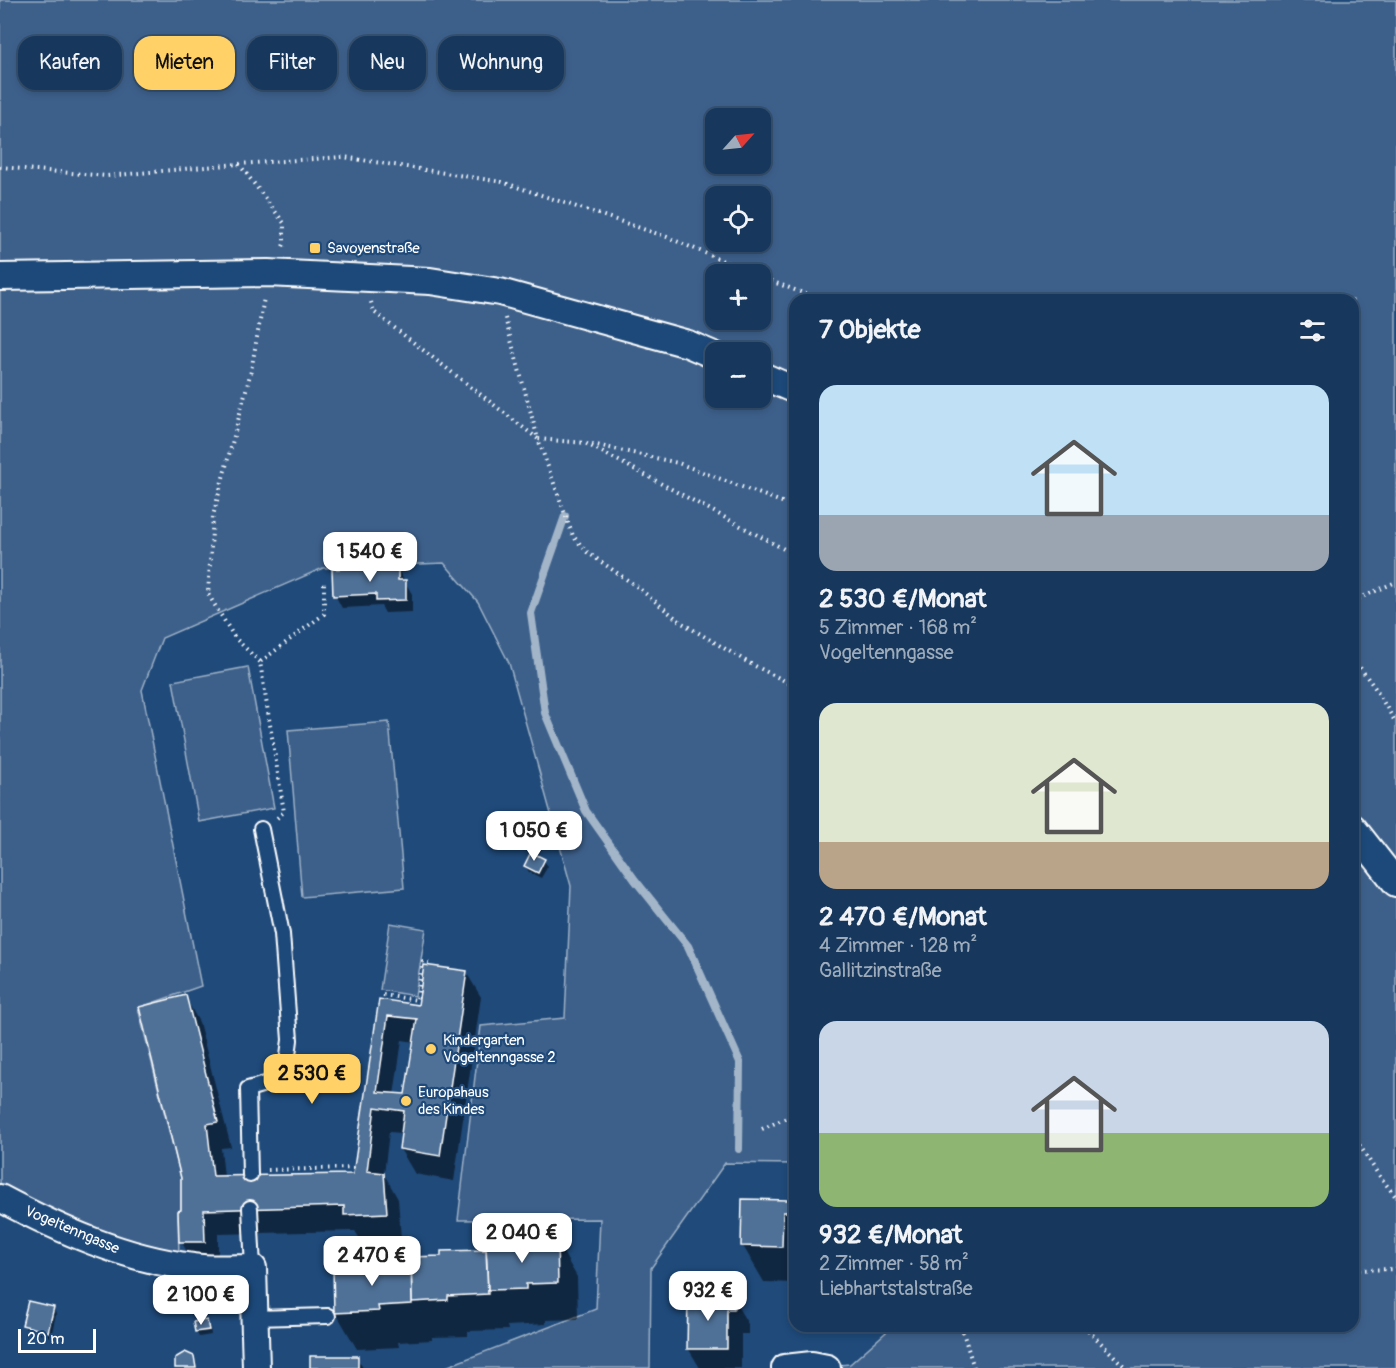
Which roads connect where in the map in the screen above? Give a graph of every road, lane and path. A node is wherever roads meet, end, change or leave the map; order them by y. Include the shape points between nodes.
1 (238, 164) junction
2 (0, 167) edge
3 (731, 264) edge
4 (0, 277) edge
5 (771, 281) edge
6 (267, 284) junction
7 (500, 292) junction
8 (806, 294) edge
9 (374, 312) dead end
10 (705, 351) edge
11 (771, 380) edge
12 (789, 387) edge
13 (538, 439) junction
14 (585, 443) junction
15 (789, 505) edge
16 (789, 552) edge
17 (1396, 582) edge
18 (324, 583) dead end
19 (1359, 598) edge
20 (260, 662) junction
21 (1359, 666) edge
22 (789, 683) edge
23 (1396, 723) edge
24 (261, 829) joint
25 (1359, 836) edge
26 (1396, 883) edge
27 (429, 963) dead end
28 (383, 996) dead end
29 (789, 1117) edge
30 (762, 1129) dead end
31 (1359, 1144) edge
32 (354, 1168) dead end
33 (250, 1172) joint
34 (1396, 1197) edge
35 (0, 1198) edge
36 (250, 1208) dead end
37 (253, 1268) junction
38 (1396, 1269) edge
39 (1359, 1270) edge
40 (328, 1316) dead end
41 (255, 1318) junction
42 (963, 1332) edge
43 (1090, 1332) edge
44 (255, 1368) edge
45 (785, 1368) edge
46 (827, 1368) edge
47 (974, 1368) edge
48 (1126, 1368) edge

1 - 2 path via 107,176
1 - 3 path via 343,157 502,182 668,237
1 - 6 path via 284,222 284,244
4 - 6 street
5 - 8 path
6 - 7 street via 430,281
6 - 20 path via 251,371 213,516 208,594 235,638
7 - 10 street
7 - 13 path
9 - 13 path
11 - 12 street
13 - 14 path
13 - 22 path via 573,536 586,552 681,623
14 - 15 path via 678,463
14 - 16 path
17 - 19 path
18 - 20 path via 324,614
20 - 24 path via 284,812
21 - 23 path
24 - 33 lane via 282,934 290,1040 285,1078 248,1089
25 - 26 street
27 - 28 path via 423,962 417,1000
29 - 30 path
31 - 34 path
32 - 33 path
35 - 37 street, Vogeltenngasse via 115,1250 194,1268
36 - 37 lane
37 - 41 street
38 - 39 path
40 - 41 lane
41 - 44 street
42 - 47 path
43 - 48 path
45 - 46 street

